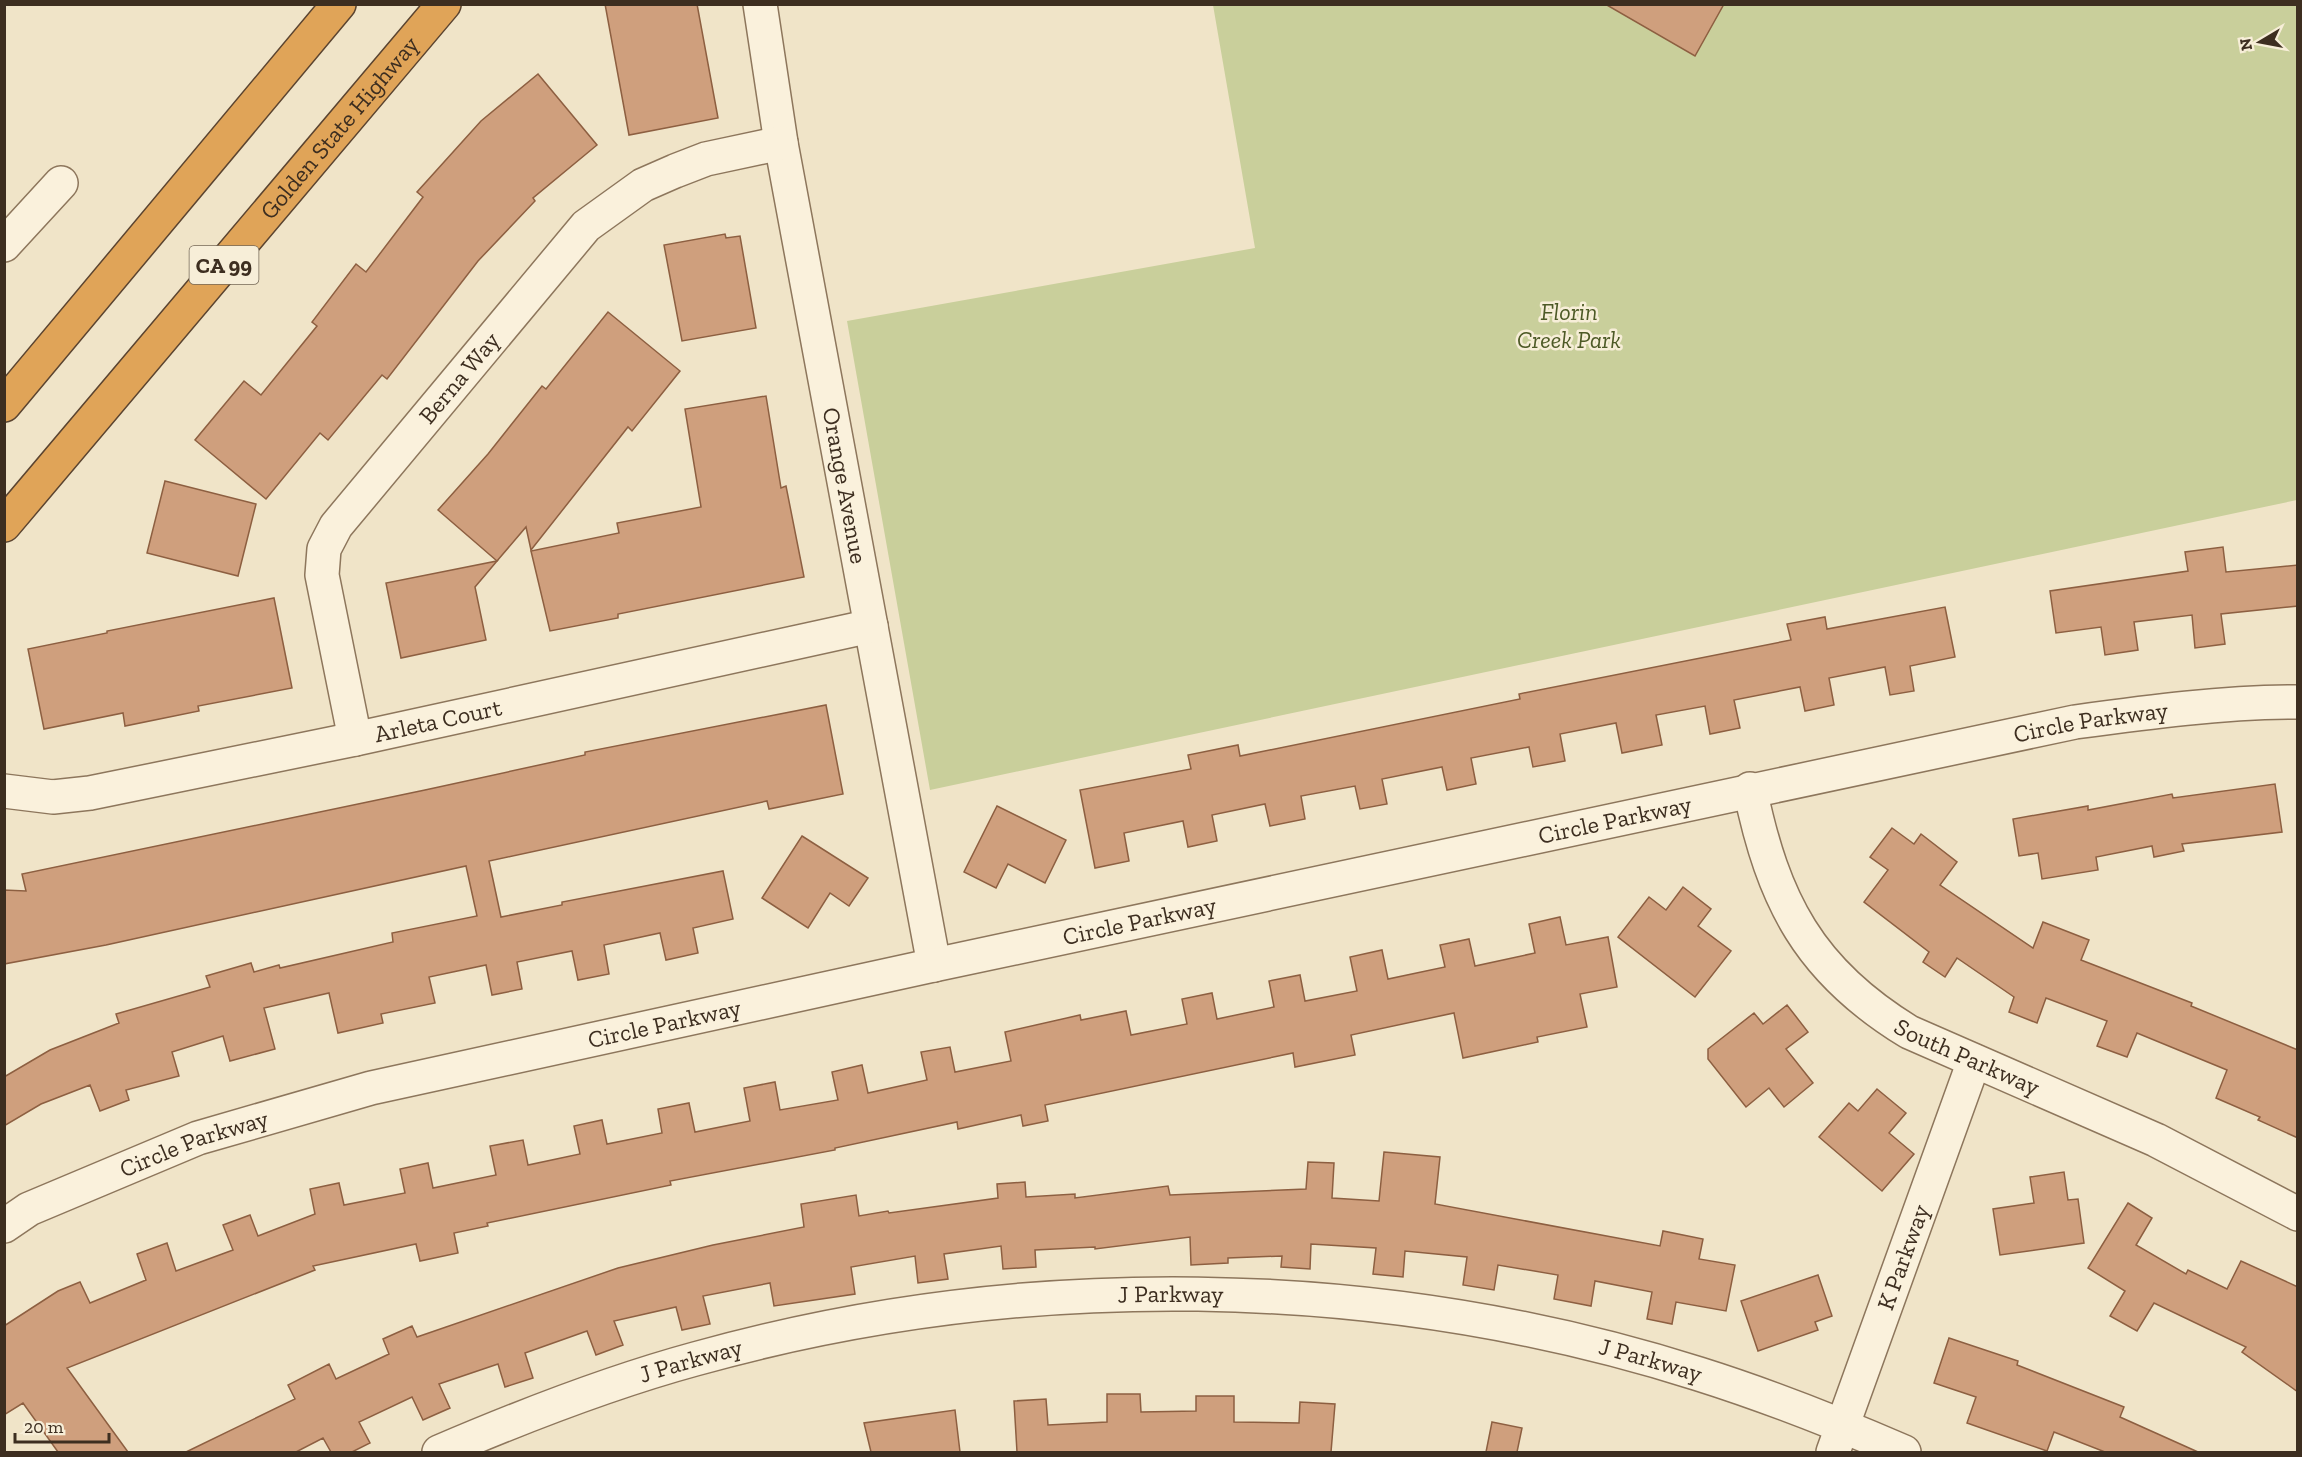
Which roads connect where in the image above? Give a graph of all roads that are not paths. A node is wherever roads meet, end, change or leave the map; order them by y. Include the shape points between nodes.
1 (339, 4) edge
2 (444, 4) edge
3 (760, 4) edge
4 (781, 143) junction
5 (61, 183) dead end
6 (4, 245) edge
7 (4, 405) edge
8 (4, 525) edge
9 (871, 626) junction
10 (2298, 702) edge
11 (355, 739) junction
12 (1750, 789) junction
13 (4, 791) edge
14 (934, 964) junction
15 (1974, 1061) junction
16 (2298, 1214) edge
17 (4, 1227) edge
18 (1838, 1439) edge
19 (439, 1452) edge
20 (1904, 1452) edge

1 - 7 highway
2 - 8 highway, Golden State Highway / CA 99
3 - 4 street, Orange Avenue
4 - 9 street, Orange Avenue
4 - 11 street, Berna Way via 706,159 675,171 643,185 586,226 336,526 324,549 322,575
5 - 6 street
9 - 11 street, Arleta Court
9 - 14 street, Orange Avenue
10 - 12 street, Circle Parkway via 2167,709 2075,722
11 - 13 street, Arleta Court via 90,793 53,797
12 - 14 street, Circle Parkway
12 - 15 street, South Parkway via 1768,865 1782,899 1823,962 1877,1012 1908,1032
14 - 17 street, Circle Parkway via 371,1088 198,1138 29,1209
15 - 16 street, South Parkway via 2156,1140
15 - 18 street, K Parkway
18 - 19 street, J Parkway via 1694,1372 1575,1340 1453,1316 1329,1301 1144,1294 958,1307 879,1318 758,1343 638,1376 521,1417
18 - 20 street, J Parkway

